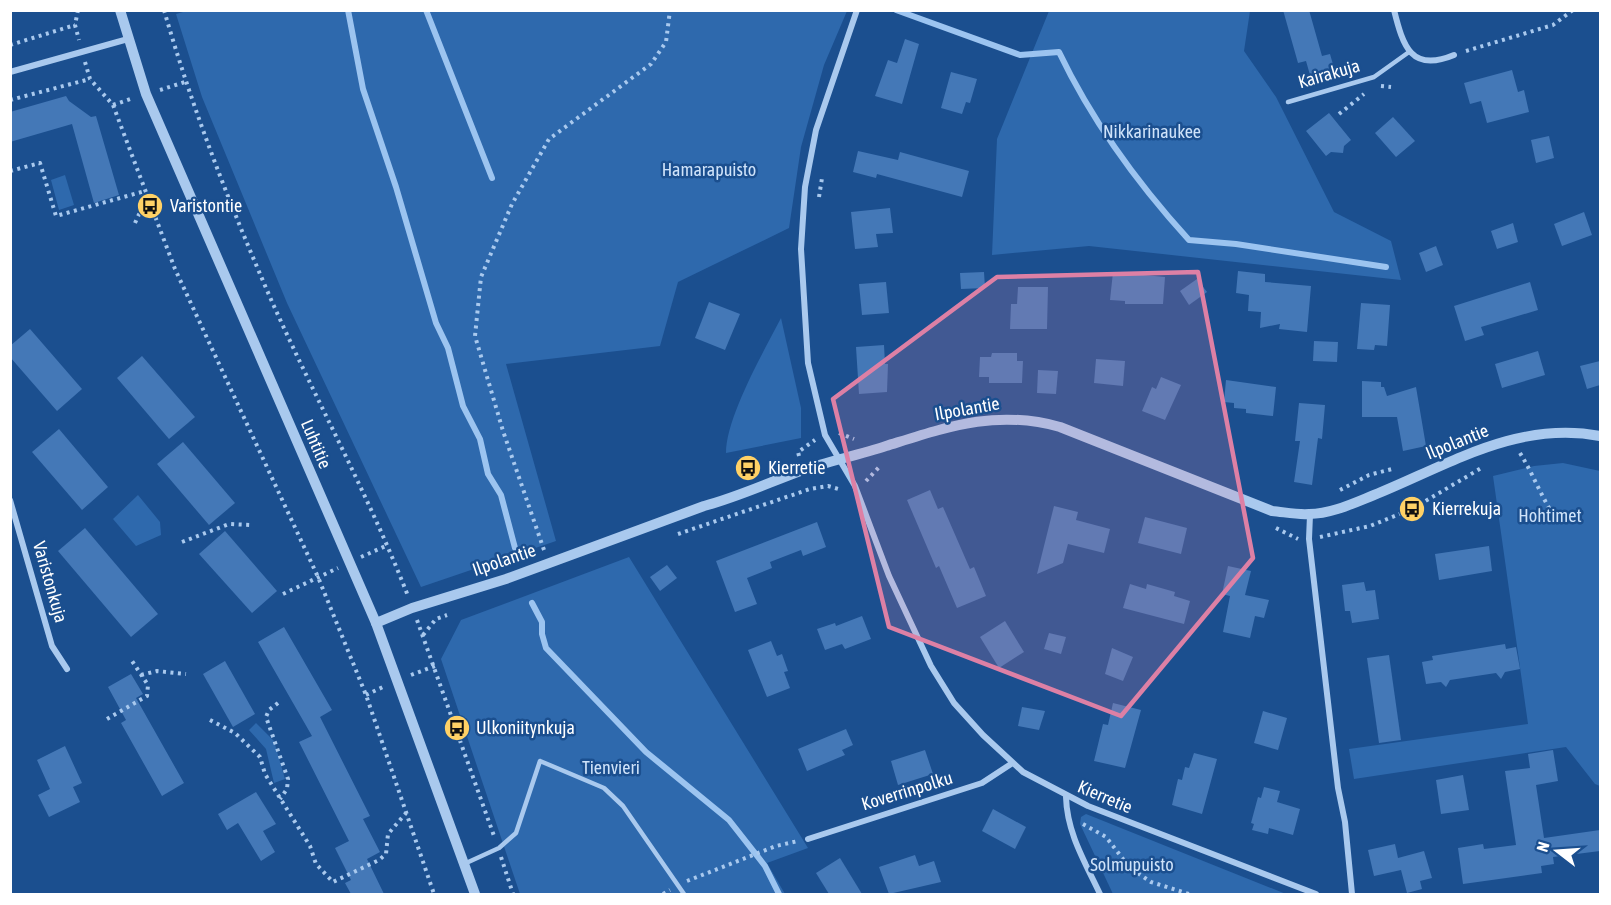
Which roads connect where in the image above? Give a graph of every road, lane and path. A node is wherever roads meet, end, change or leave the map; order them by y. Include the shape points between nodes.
1 (120, 10) edge
2 (164, 10) edge
3 (670, 10) edge
4 (857, 10) edge
5 (1394, 10) edge
6 (1573, 10) edge
7 (75, 25) dead end
8 (128, 39) junction
9 (10, 45) edge
10 (1409, 52) junction
11 (1454, 55) joint
12 (10, 72) edge
13 (1377, 86) dead end
14 (1390, 87) dead end
15 (1370, 90) dead end
16 (10, 100) edge
17 (1288, 102) dead end
18 (1339, 114) dead end
19 (10, 171) edge
20 (823, 173) dead end
21 (145, 191) junction
22 (147, 197) junction
23 (818, 206) dead end
24 (135, 223) dead end
25 (835, 424) dead end
26 (837, 432) dead end
27 (1600, 436) edge
28 (1529, 452) dead end
29 (1520, 453) junction
30 (1509, 457) dead end
31 (840, 459) junction
32 (890, 462) dead end
33 (1489, 464) dead end
34 (855, 486) junction
35 (10, 500) edge
36 (12, 511) edge
37 (1310, 514) junction
38 (1554, 516) dead end
39 (1269, 524) dead end
40 (250, 525) dead end
41 (675, 535) dead end
42 (1309, 539) junction
43 (182, 542) dead end
44 (548, 562) junction
45 (318, 577) junction
46 (283, 594) dead end
47 (412, 608) junction
48 (457, 612) dead end
49 (376, 623) junction
50 (423, 635) junction
51 (132, 662) dead end
52 (67, 669) dead end
53 (186, 674) dead end
54 (141, 675) junction
55 (278, 703) dead end
56 (107, 719) dead end
57 (210, 720) dead end
58 (1011, 764) junction
59 (1066, 796) junction
60 (280, 799) junction
61 (406, 813) junction
62 (1066, 814) junction
63 (808, 839) joint
64 (499, 848) junction
65 (464, 864) junction
66 (678, 884) junction
67 (434, 894) edge
68 (474, 894) edge
69 (513, 894) edge
70 (684, 894) edge
71 (1101, 894) edge
72 (1189, 894) edge
73 (1316, 894) edge
74 (1352, 894) edge

1 - 8 street, Luhtitie
2 - 47 path via 217,171 273,304 388,545
3 - 44 path via 666,42 651,64 549,139 512,204 481,277 475,336
4 - 31 street, Kierretie via 816,130 805,187 801,247 808,363 825,435
5 - 10 street
6 - 11 path via 1553,25
7 - 9 path
8 - 12 street
8 - 49 street, Luhtitie via 146,94
10 - 11 street via 1426,61
10 - 17 lane, Kairakuja via 1374,77
13 - 14 path
15 - 18 path
16 - 21 path via 90,79 113,105
19 - 21 path via 40,163 56,216
20 - 23 path
21 - 22 path
22 - 24 path
22 - 45 path via 175,269
25 - 26 path
27 - 37 street, Ilpolantie via 1549,432 1514,438 1480,448 1341,508
28 - 29 path
29 - 30 path
29 - 38 path
31 - 34 street, Kierretie
31 - 37 street, Ilpolantie via 955,424 1005,418 1035,420 1272,511
31 - 44 street, Ilpolantie
32 - 34 path via 880,465 867,481
33 - 42 path via 1412,509 1370,526
34 - 41 path via 810,489
34 - 58 street, Kierretie via 889,576 931,666 954,703
35 - 36 street, Varistonkuja
36 - 52 street, Varistonkuja via 52,646
37 - 42 street
39 - 42 path via 1295,539
40 - 43 path via 229,524
42 - 74 street
44 - 47 street, Ilpolantie
45 - 46 path
45 - 61 path via 366,695
47 - 49 street, Ilpolantie
47 - 50 path
48 - 50 path via 436,619
49 - 65 street, Luhtitie
50 - 64 path
51 - 54 path
53 - 54 path via 164,671
54 - 56 path via 148,685 147,696
55 - 60 path via 266,717 288,779
57 - 60 path via 254,748
58 - 59 street, Kierretie
58 - 63 street, Koverrinpolku via 982,783
59 - 62 street
59 - 73 street, Kierretie
60 - 61 path via 310,846 316,864 333,882 386,854 388,834
61 - 67 path
62 - 71 street
62 - 72 path via 1106,837 1130,868 1151,882
63 - 66 path via 776,846
64 - 65 lane
64 - 66 lane via 516,833 540,761 604,789 623,806
64 - 69 path
65 - 68 street, Luhtitie
66 - 70 lane

